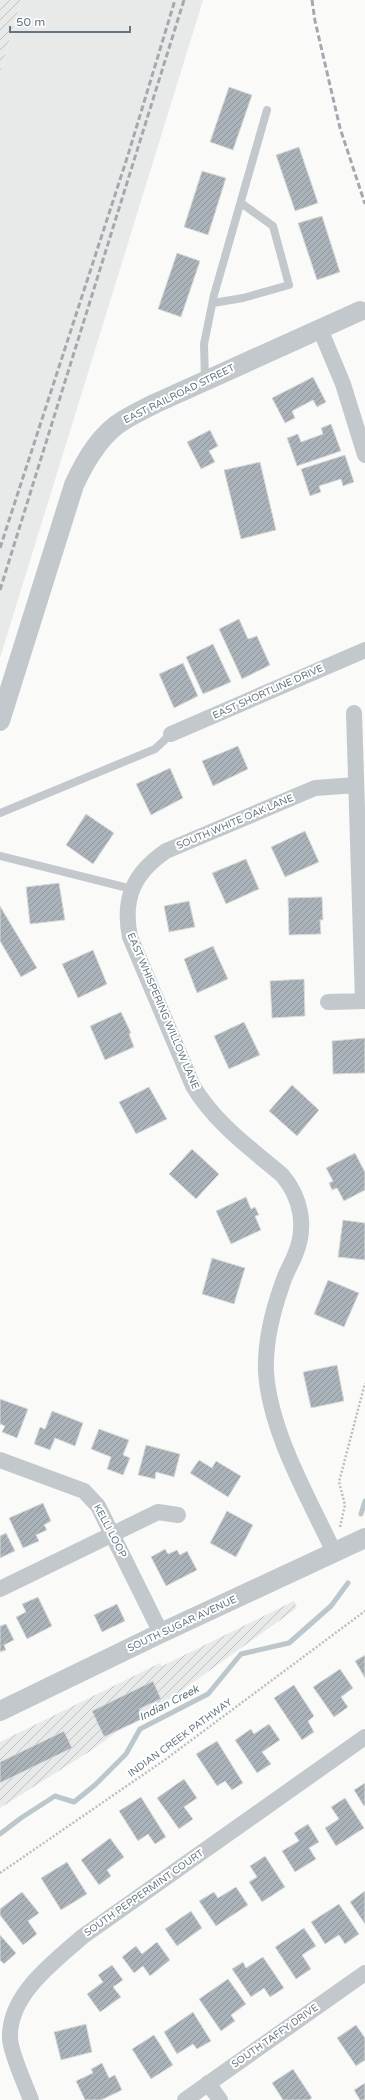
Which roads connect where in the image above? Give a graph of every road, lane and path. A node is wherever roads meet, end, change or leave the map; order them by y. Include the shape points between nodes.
1 (267, 110) dead end
2 (240, 202) junction
3 (212, 303) junction
4 (362, 310) edge
5 (320, 329) junction
6 (205, 380) junction
7 (365, 455) edge
8 (365, 650) edge
9 (354, 713) dead end
10 (0, 721) edge
11 (171, 734) joint
12 (356, 785) junction
13 (0, 813) edge
14 (0, 856) edge
15 (132, 889) junction
16 (364, 1001) edge
17 (328, 1002) dead end
18 (365, 1383) edge
19 (0, 1460) edge
20 (178, 1515) dead end
21 (338, 1532) dead end
22 (112, 1533) junction
23 (365, 1538) edge
24 (334, 1552) junction
25 (0, 1588) edge
26 (365, 1611) edge
27 (161, 1633) junction
28 (0, 1712) edge
29 (365, 1737) edge
30 (0, 1873) edge
31 (365, 1973) edge
32 (208, 2084) junction
33 (30, 2100) edge
34 (184, 2100) edge
35 (220, 2100) edge

1 - 2 lane
2 - 3 lane
2 - 3 lane via 273,226 289,285 243,298
3 - 6 lane via 204,344
4 - 5 street, EAST RAILROAD STREET
5 - 6 street, EAST RAILROAD STREET
5 - 7 street via 343,384
6 - 10 street, EAST RAILROAD STREET via 123,420 102,439 84,463 74,485
8 - 11 street, EAST SHORTLINE DRIVE
9 - 12 street
11 - 13 lane via 155,749
12 - 15 street, SOUTH WHITE OAK LANE via 315,788 166,851 151,861 139,875
12 - 16 street
14 - 15 lane
15 - 24 street, EAST WHISPERING WILLOW LANE via 127,921 130,937 193,1086 218,1121 282,1175 296,1198 301,1215 301,1238 282,1282 272,1317 266,1372 274,1417 282,1441
16 - 17 street
18 - 21 path via 339,1482 345,1505
19 - 22 street, KELLI LOOP via 84,1492 98,1506
20 - 22 street via 158,1512
22 - 25 street
22 - 27 street, KELLI LOOP
23 - 24 street, SOUTH SUGAR AVENUE
24 - 27 street, SOUTH SUGAR AVENUE
26 - 30 path, INDIAN CREEK PATHWAY via 166,1759
27 - 28 street, SOUTH SUGAR AVENUE
29 - 33 street, SOUTH PEPPERMINT COURT via 82,1937 30,1987 17,2005 11,2023 10,2040
31 - 32 street, SOUTH TAFFY DRIVE
32 - 34 street, SOUTH TAFFY DRIVE
32 - 35 street

